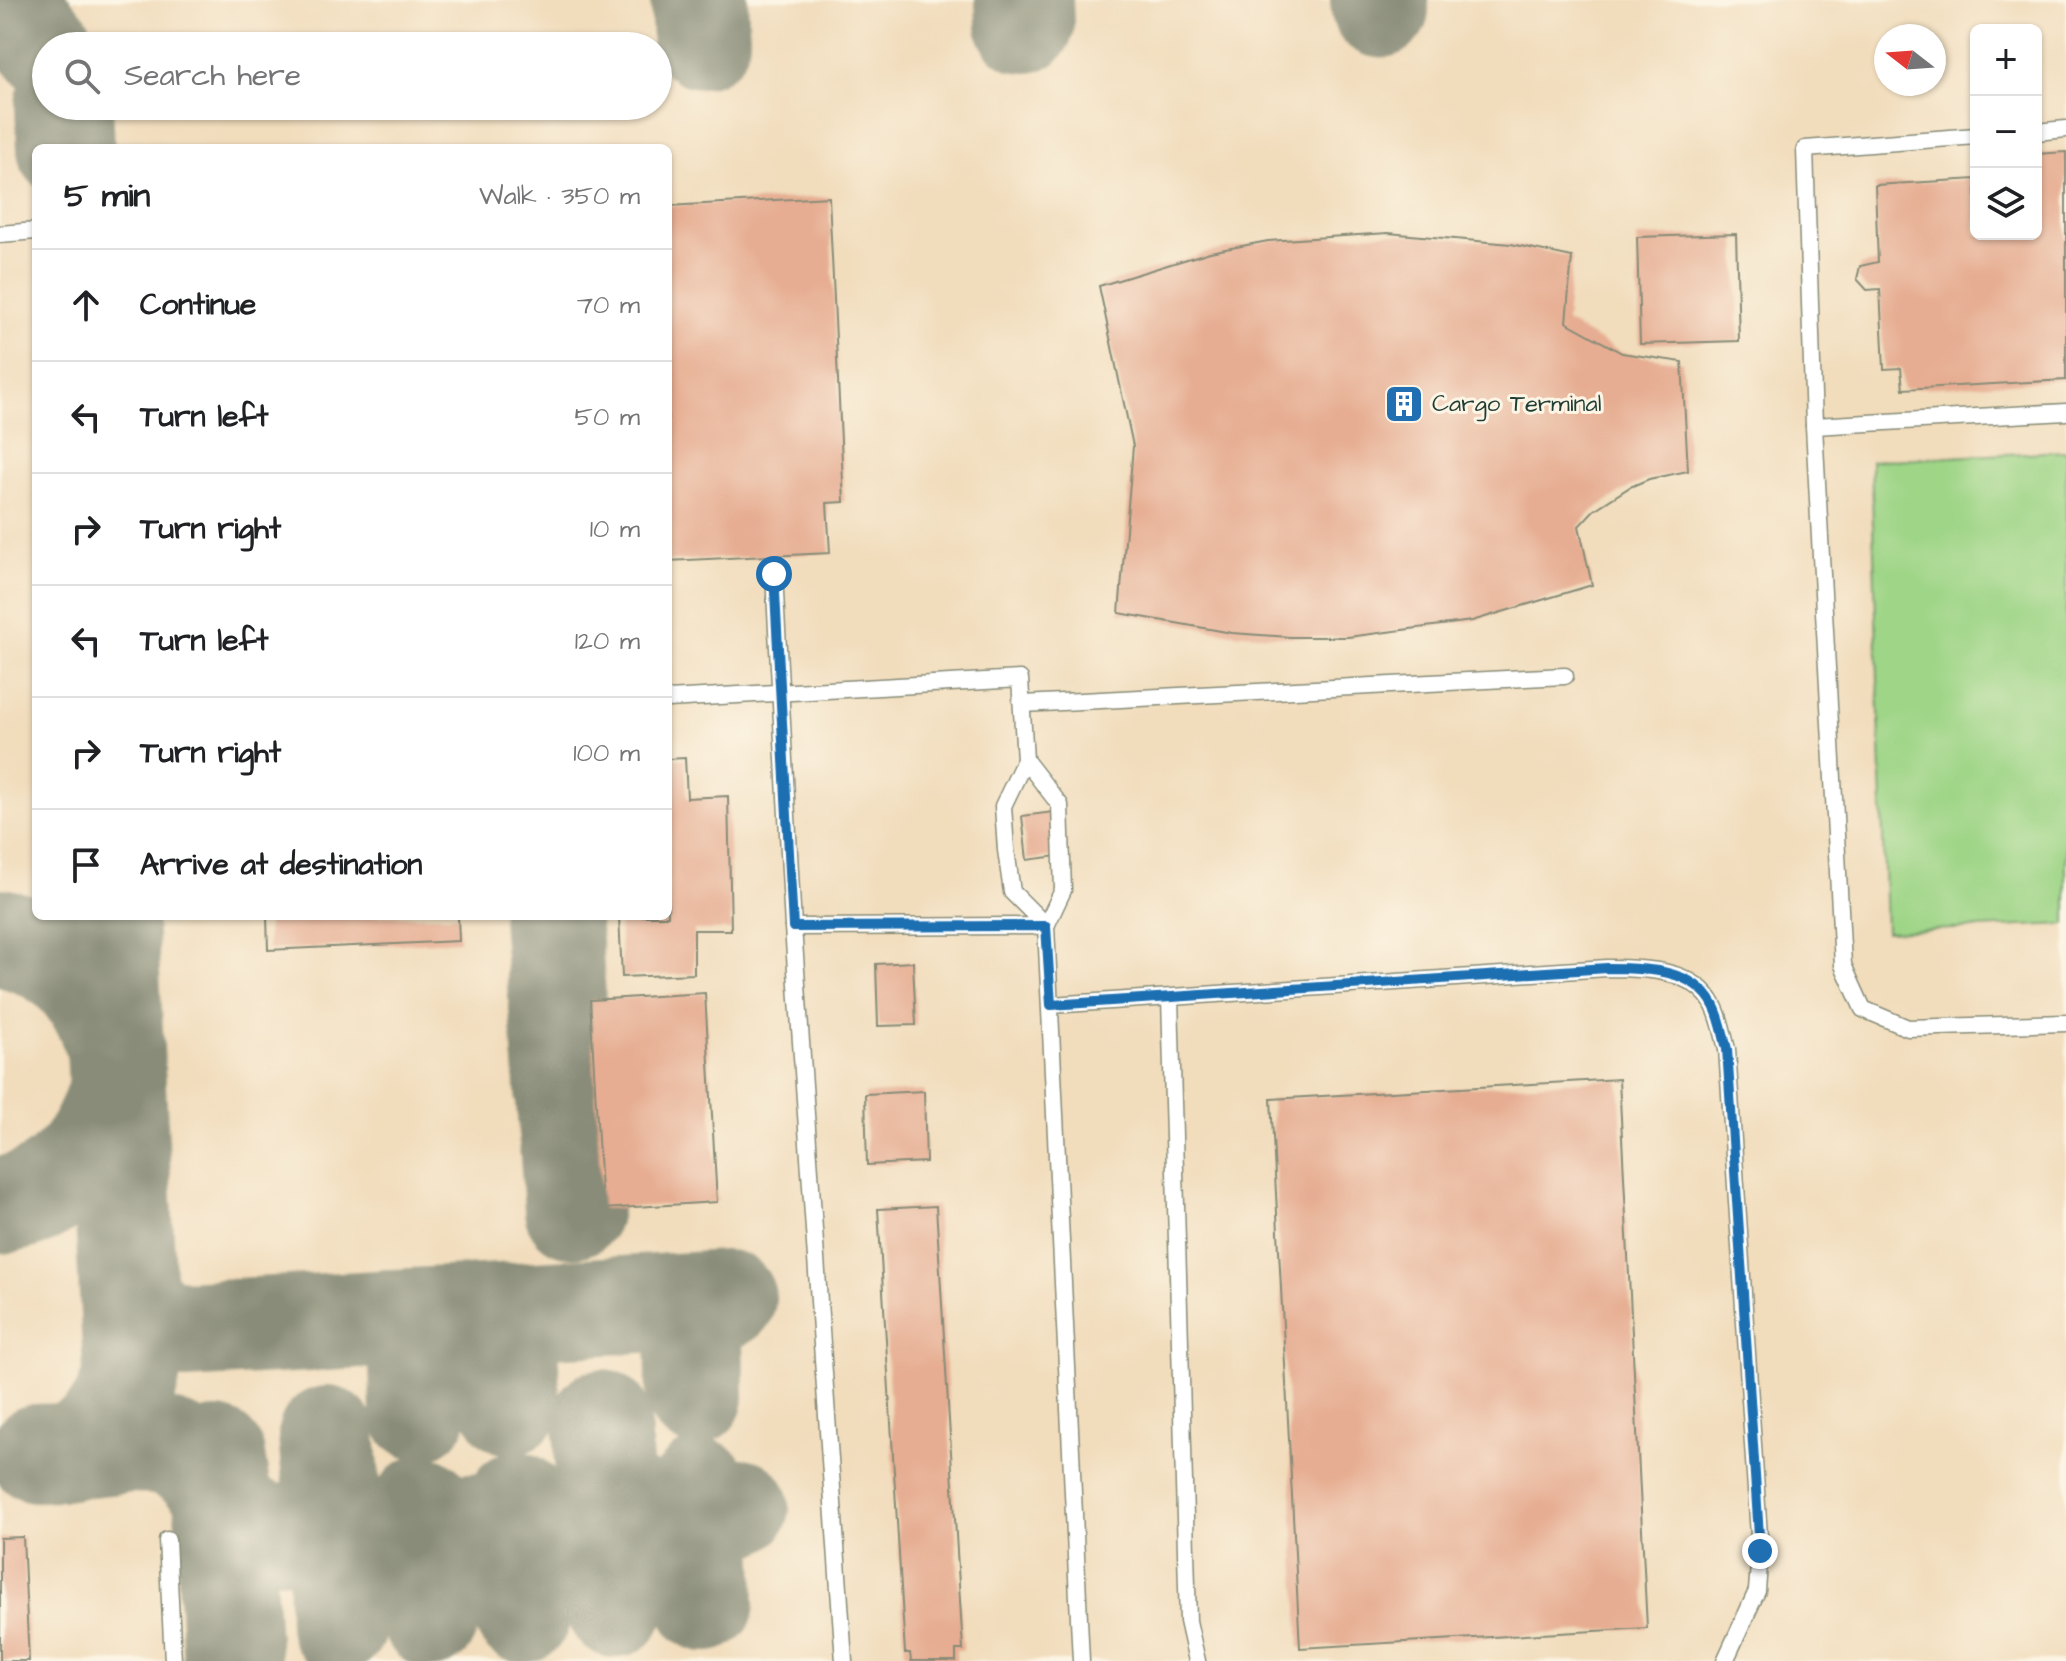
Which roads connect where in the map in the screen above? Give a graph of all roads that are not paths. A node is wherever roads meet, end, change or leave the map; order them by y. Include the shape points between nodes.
1 (2066, 129) edge
2 (2042, 131) edge
3 (1970, 136) edge
4 (32, 231) edge
5 (0, 234) edge
6 (2066, 412) edge
7 (1814, 426) junction
8 (774, 574) dead end
9 (1565, 676) dead end
10 (780, 691) junction
11 (672, 699) edge
12 (1023, 704) junction
13 (1025, 760) junction
14 (1046, 926) junction
15 (793, 927) junction
16 (1170, 998) junction
17 (1051, 1005) junction
18 (2066, 1023) edge
19 (167, 1540) dead end
20 (173, 1661) edge
21 (844, 1661) edge
22 (1081, 1661) edge
23 (1197, 1661) edge
24 (1725, 1661) edge

1 - 2 lane
3 - 7 lane via 1805,149
4 - 5 lane
6 - 7 lane
7 - 18 lane via 1843,965 1863,1009 1908,1028
8 - 10 lane
9 - 12 lane
10 - 11 lane
10 - 12 lane via 1020,679
10 - 15 lane
12 - 13 lane
13 - 14 lane via 1060,805 1063,890
13 - 14 lane via 1003,806 1006,850 1012,892
14 - 15 lane
14 - 17 lane
15 - 21 lane
16 - 17 lane
16 - 23 lane via 1188,1621
16 - 24 lane via 1607,968 1651,969 1688,980 1714,1004 1727,1049 1760,1551 1757,1591
17 - 22 lane
19 - 20 lane

